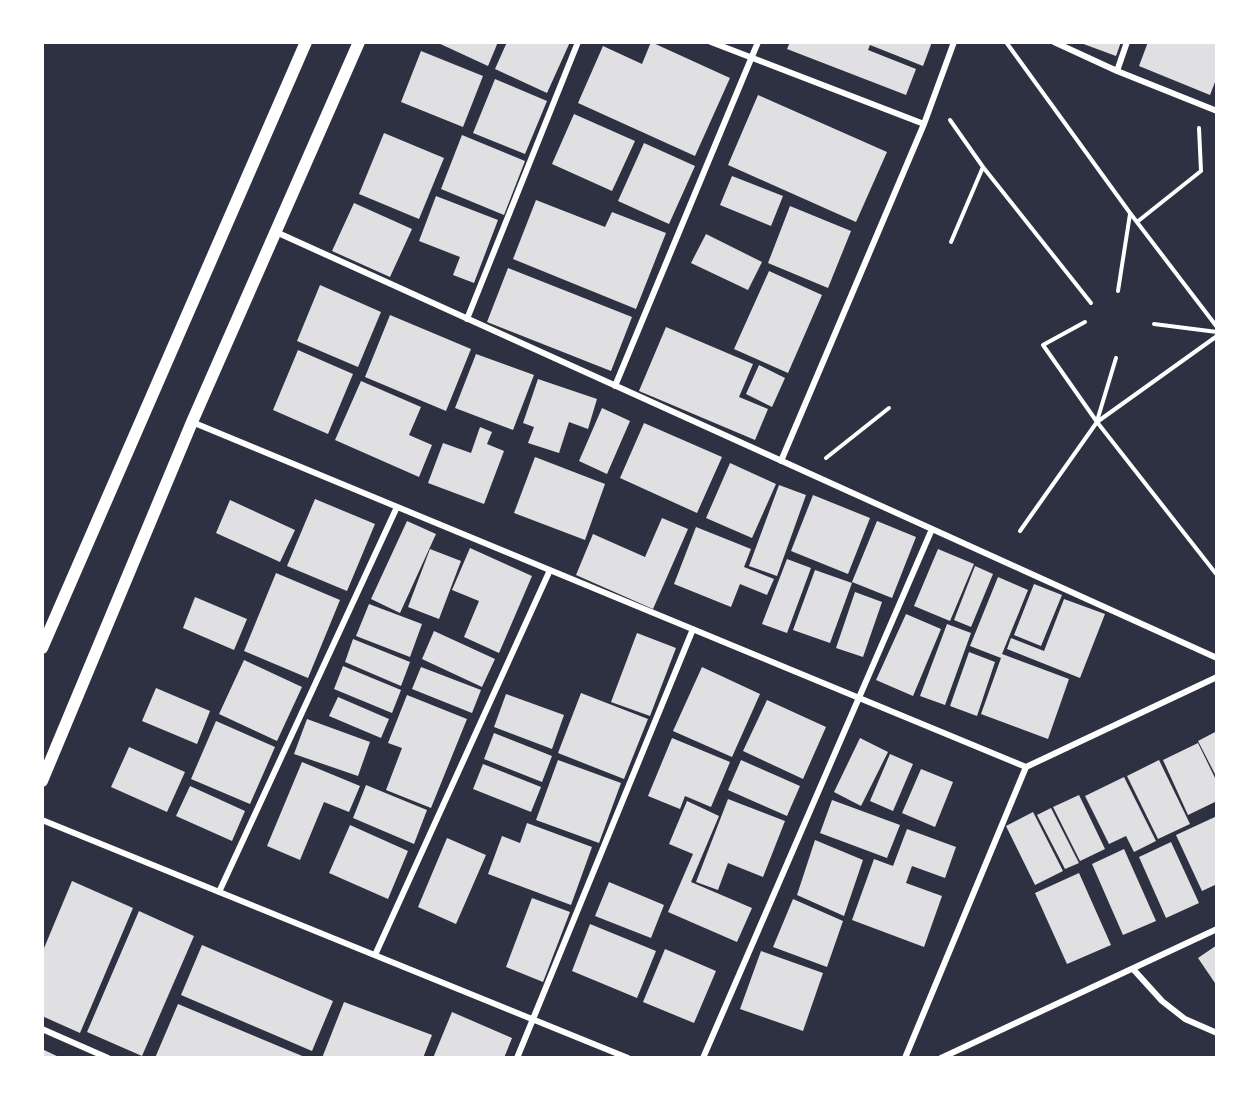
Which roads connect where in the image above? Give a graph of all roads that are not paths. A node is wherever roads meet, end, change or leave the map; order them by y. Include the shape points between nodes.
1 (306, 42) edge
2 (359, 42) edge
3 (578, 42) edge
4 (711, 42) edge
5 (758, 42) edge
6 (954, 42) edge
7 (1054, 42) edge
8 (1128, 42) edge
9 (750, 57) junction
10 (1117, 71) junction
11 (1217, 111) edge
12 (924, 124) junction
13 (276, 232) junction
14 (467, 319) junction
15 (615, 386) junction
16 (192, 422) junction
17 (781, 461) junction
18 (397, 507) junction
19 (932, 530) junction
20 (550, 570) junction
21 (693, 629) junction
22 (42, 648) edge
23 (1217, 658) edge
24 (1217, 677) edge
25 (859, 698) junction
26 (1026, 767) junction
27 (42, 781) edge
28 (42, 820) edge
29 (219, 892) junction
30 (1217, 929) edge
31 (375, 955) junction
32 (1133, 969) junction
33 (533, 1019) junction
34 (42, 1029) edge
35 (1217, 1033) edge
36 (108, 1058) edge
37 (518, 1058) edge
38 (628, 1058) edge
39 (703, 1058) edge
40 (905, 1058) edge
41 (940, 1058) edge

1 - 22 main road
2 - 13 main road
3 - 14 street
4 - 9 street
5 - 9 street
6 - 12 street
7 - 10 street
8 - 10 street
9 - 12 street
9 - 15 street
10 - 11 street
12 - 17 street
13 - 14 street
13 - 16 main road
14 - 15 street
15 - 17 street
16 - 18 street
16 - 27 main road
17 - 19 street
18 - 20 street
18 - 29 street
19 - 23 street
19 - 25 street
20 - 21 street
20 - 31 street
21 - 25 street
21 - 33 street
24 - 26 street
25 - 26 street
25 - 39 street
26 - 40 street
28 - 29 street
29 - 31 street
30 - 32 street
31 - 33 street
32 - 35 street via 1177,1013
32 - 41 street
33 - 37 street
33 - 38 street
34 - 36 street

